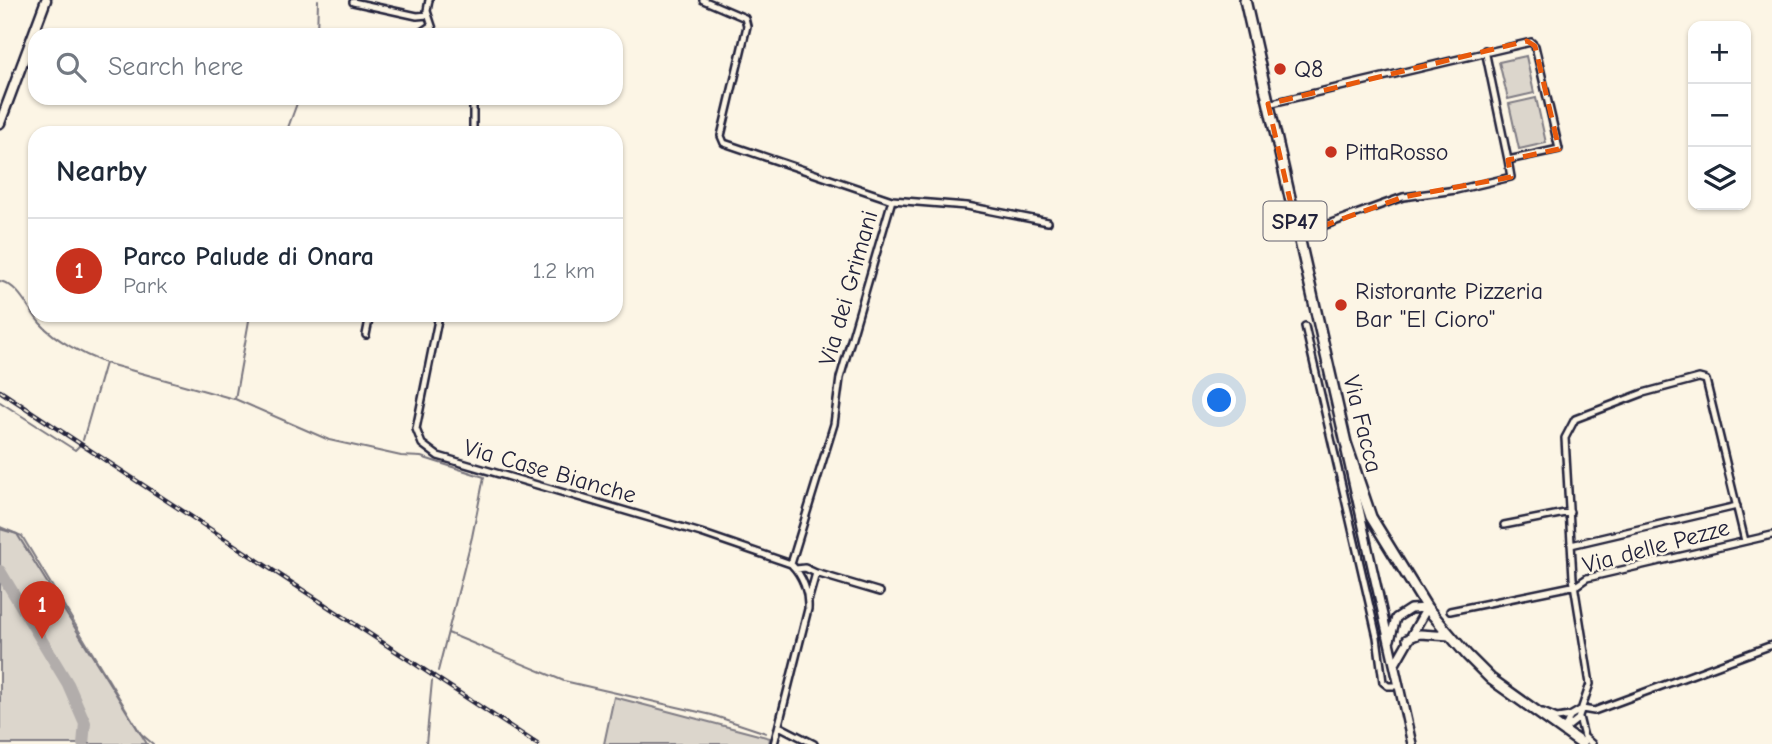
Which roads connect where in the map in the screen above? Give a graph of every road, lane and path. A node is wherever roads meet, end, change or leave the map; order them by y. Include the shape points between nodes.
1 (46, 0) edge
2 (429, 0) edge
3 (702, 0) edge
4 (1245, 0) edge
5 (354, 2) dead end
6 (428, 15) junction
7 (430, 26) joint
8 (35, 28) edge
9 (427, 28) edge
10 (28, 47) edge
11 (1485, 50) junction
12 (1268, 104) junction
13 (473, 105) edge
14 (0, 121) edge
15 (473, 126) edge
16 (1508, 160) junction
17 (892, 200) junction
18 (1048, 222) dead end
19 (1298, 235) junction
20 (369, 322) edge
21 (438, 322) edge
22 (1305, 326) dead end
23 (366, 335) dead end
24 (1346, 443) junction
25 (1737, 506) junction
26 (1570, 512) junction
27 (1504, 525) dead end
28 (1772, 536) edge
29 (1745, 541) junction
30 (1571, 545) junction
31 (791, 564) junction
32 (796, 569) junction
33 (817, 573) junction
34 (1577, 585) junction
35 (880, 592) dead end
36 (809, 598) junction
37 (1427, 608) junction
38 (1450, 611) dead end
39 (1450, 636) junction
40 (1407, 639) junction
41 (1390, 644) junction
42 (1772, 645) edge
43 (1395, 664) junction
44 (1399, 686) junction
45 (1505, 689) junction
46 (1581, 709) junction
47 (1570, 716) junction
48 (1579, 718) junction
49 (779, 726) junction
50 (1563, 730) junction
51 (774, 744) edge
52 (814, 744) edge
53 (1412, 744) edge
54 (1582, 744) edge
55 (1592, 744) edge

1 - 8 main road
2 - 6 street
3 - 17 street, Via dei Grimani via 745,18 747,26 721,136 724,143
4 - 12 main road, Via Facca / SP47
5 - 6 street
6 - 7 street
7 - 9 street
10 - 14 main road
11 - 12 street
11 - 16 street
11 - 16 street via 1527,41 1535,46 1559,149
12 - 19 main road, Via Facca / SP47
13 - 15 street
16 - 19 street via 1511,177 1403,197
17 - 18 street via 967,206
17 - 31 street, Via dei Grimani via 840,378 834,424
19 - 24 main road, Via Facca / SP47
20 - 23 street
21 - 31 street, Via Case Bianche via 416,429 422,444 438,456
22 - 44 street via 1377,637 1383,682
24 - 37 main road, Via Facca / SP47 via 1371,517
24 - 41 street
25 - 26 street, Via delle Pezze via 1709,385 1699,378 1575,419 1565,438
25 - 29 street, Via delle Pezze
25 - 30 street, Via delle Pezze
26 - 27 street
26 - 30 street, Via delle Pezze
28 - 29 street, Via delle Pezze
29 - 34 street, Via delle Pezze via 1587,578
30 - 34 street, Via delle Pezze
31 - 32 street, Via Case Bianche
32 - 33 street
32 - 36 street, Via Case Bianche
33 - 35 street
33 - 36 street
34 - 38 street, Via delle Pezze
34 - 46 street, Via delle Pezze via 1590,684
36 - 49 street
37 - 39 main road, SP47
37 - 40 street
37 - 41 street via 1410,609 1395,618
39 - 40 street via 1420,634
39 - 45 main road, SP47
40 - 43 street
41 - 43 street
42 - 46 street via 1594,712
43 - 44 street
44 - 53 street
45 - 47 street via 1552,716
45 - 50 main road, SP47
46 - 47 street
46 - 48 street, Via delle Pezze
47 - 50 street
48 - 50 street
48 - 55 street via 1584,737
49 - 51 street
49 - 52 street
50 - 54 main road, SP47

